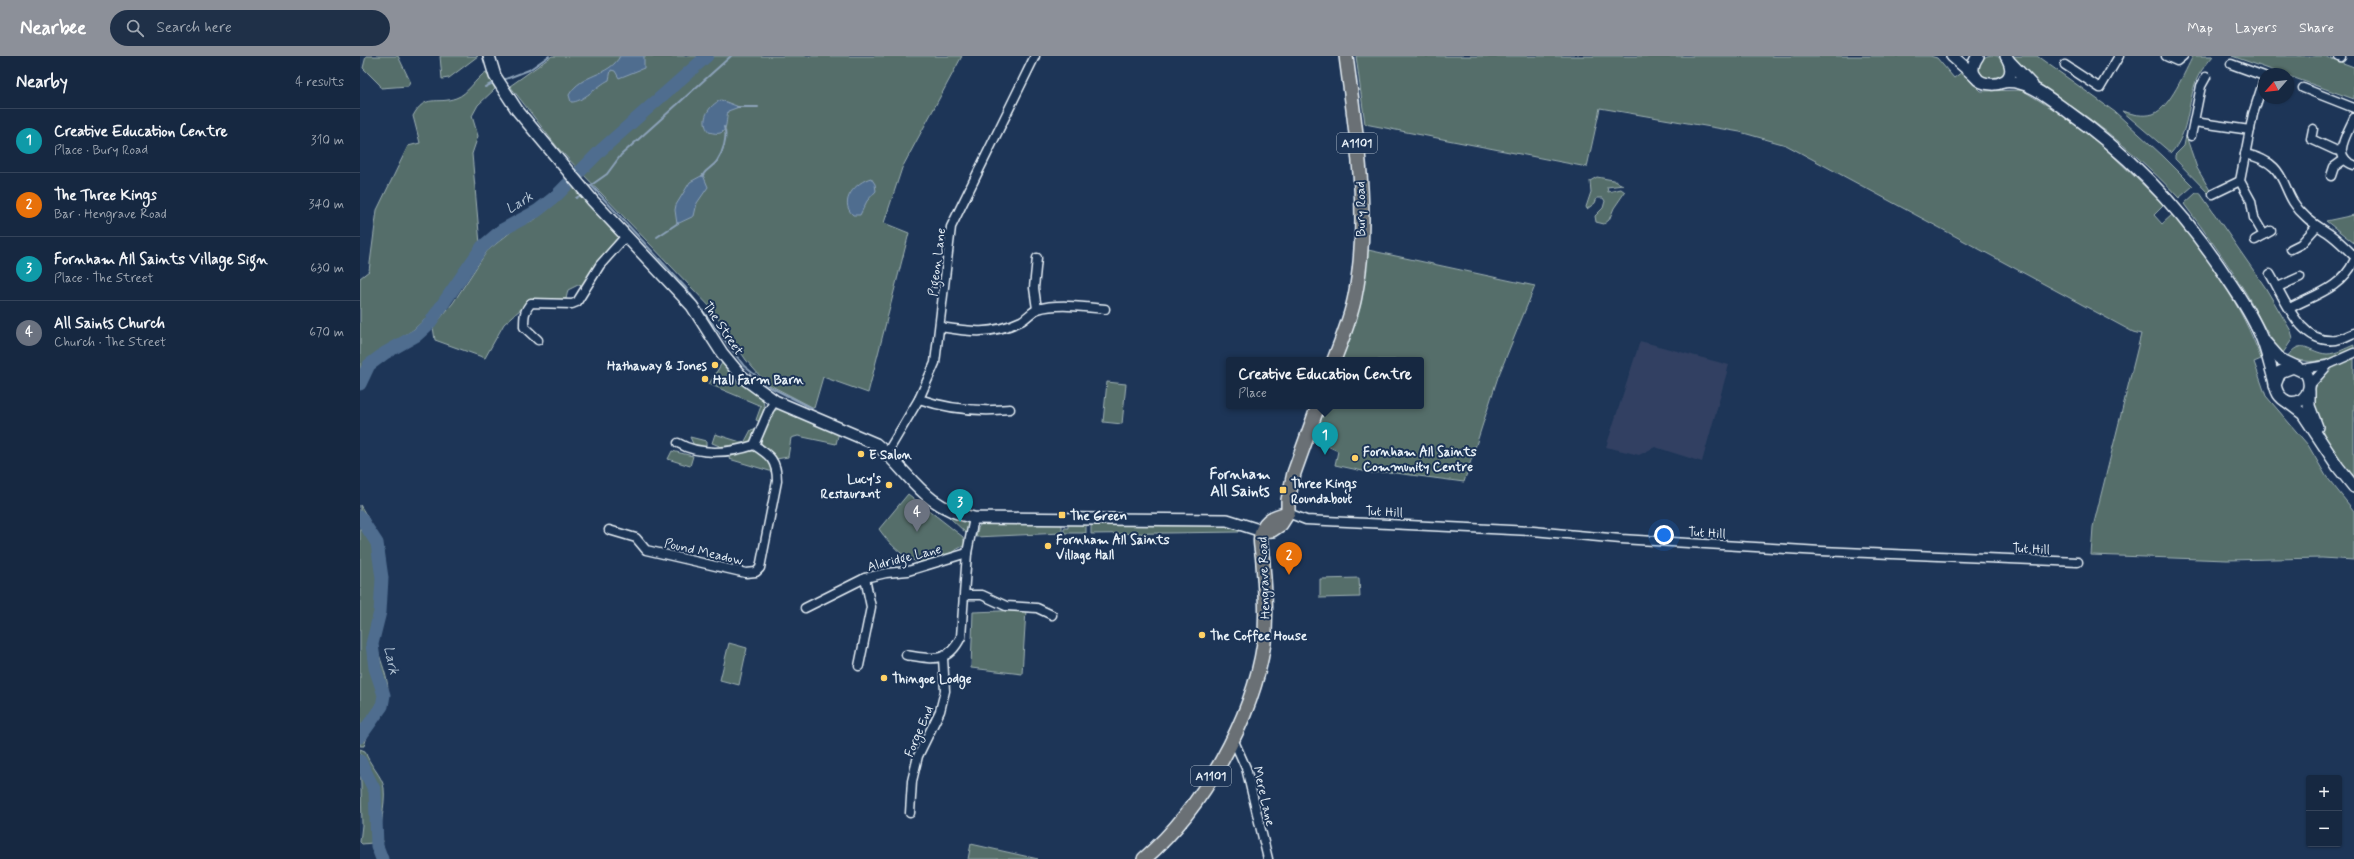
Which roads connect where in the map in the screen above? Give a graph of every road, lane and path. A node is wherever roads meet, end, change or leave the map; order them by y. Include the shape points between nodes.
1 (489, 56) edge
2 (1035, 56) edge
3 (1346, 56) edge
4 (1952, 56) edge
5 (1978, 56) edge
6 (2119, 56) edge
7 (2166, 56) edge
8 (2183, 56) edge
9 (2008, 58) edge
10 (2231, 64) dead end
11 (2065, 65) dead end
12 (2258, 74) edge
13 (2206, 77) dead end
14 (1978, 79) junction
15 (2002, 82) junction
16 (2303, 88) dead end
17 (2040, 93) junction
18 (2258, 101) edge
19 (2354, 108) edge
20 (2354, 118) edge
21 (2194, 122) junction
22 (2313, 129) dead end
23 (2250, 130) junction
24 (2191, 136) dead end
25 (2341, 151) junction
26 (2246, 154) junction
27 (2345, 159) junction
28 (2354, 165) edge
29 (2331, 176) dead end
30 (2240, 181) junction
31 (2213, 194) dead end
32 (2318, 226) junction
33 (626, 236) junction
34 (2255, 240) dead end
35 (2291, 249) dead end
36 (2354, 256) edge
37 (1037, 258) dead end
38 (2354, 261) edge
39 (2270, 274) dead end
40 (2300, 277) dead end
41 (2278, 288) junction
42 (2290, 308) junction
43 (1037, 309) junction
44 (1105, 309) dead end
45 (940, 327) junction
46 (2354, 333) edge
47 (2261, 338) junction
48 (538, 340) dead end
49 (2354, 353) edge
50 (1335, 357) edge
51 (2328, 365) junction
52 (2300, 368) junction
53 (2275, 385) junction
54 (2310, 388) junction
55 (919, 399) junction
56 (2284, 400) junction
57 (775, 401) junction
58 (1010, 409) dead end
59 (1316, 411) edge
60 (678, 443) dead end
61 (2322, 444) junction
62 (754, 445) junction
63 (887, 453) junction
64 (2354, 488) edge
65 (1288, 514) junction
66 (974, 518) junction
67 (609, 530) dead end
68 (1262, 531) junction
69 (967, 553) junction
70 (2078, 562) dead end
71 (865, 578) junction
72 (965, 595) junction
73 (805, 608) dead end
74 (1052, 615) dead end
75 (906, 655) dead end
76 (943, 658) junction
77 (859, 666) dead end
78 (1234, 741) junction
79 (910, 813) dead end
80 (1144, 859) edge
81 (1268, 859) edge

1 - 33 main road, The Street via 497,80 517,110
2 - 45 street, Pigeon Lane via 951,227
3 - 50 main road, Bury Road / A1101 via 1360,169 1361,240 1355,297
4 - 14 main road
5 - 14 main road via 1974,70
6 - 11 street via 2100,88
7 - 8 street via 2177,61
9 - 15 main road via 2008,75
9 - 17 main road via 2018,73
10 - 12 street
13 - 21 street via 2201,86
14 - 15 main road via 1987,85
15 - 17 main road via 2027,86
16 - 19 street
17 - 47 main road via 2087,125 2156,187 2214,257 2243,302
18 - 23 street
20 - 25 street
21 - 23 street
21 - 24 street
22 - 25 street via 2311,139
23 - 26 street
25 - 27 street
26 - 30 street
26 - 32 street via 2268,160 2274,165 2293,201 2305,217
27 - 28 street
27 - 29 street via 2334,167
30 - 31 street
30 - 34 street via 2251,201 2254,218 2268,233
32 - 35 street via 2301,244
32 - 36 street
33 - 48 street via 600,265 578,302 531,303 524,312 524,327
33 - 57 main road, The Street via 692,306 722,353 738,372
37 - 43 street via 1034,288
38 - 42 street via 2344,277 2333,287
39 - 41 street
40 - 41 street
41 - 42 street
42 - 46 street via 2307,333 2320,339 2337,340
43 - 44 street via 1070,306
43 - 45 street via 1019,321 992,332
45 - 55 street, Pigeon Lane via 935,363
47 - 52 main road via 2280,359
47 - 53 main road
49 - 51 street
51 - 52 street
51 - 54 street
52 - 53 main road via 2284,369 2277,376
52 - 54 main road via 2306,373
53 - 56 main road via 2279,396
54 - 56 main road via 2302,400
54 - 61 main road via 2309,406
55 - 58 street via 940,406 974,411
55 - 63 street, Pigeon Lane
56 - 61 main road via 2303,414
57 - 62 street
57 - 63 main road, The Street via 861,436
59 - 65 main road via 1294,473 1288,500
60 - 62 street via 688,449 717,452
61 - 64 main road
62 - 67 street, Pound Meadow via 771,457 777,471 762,559 756,572 746,573 646,550 636,538
63 - 66 main road, The Street via 924,495 952,511
65 - 68 main road via 1281,524 1272,530
65 - 70 street, Tut Hill via 1306,520 1525,530 1821,551
66 - 68 main road via 1227,520
66 - 69 street
68 - 78 main road, Hengrave Road / A1101 via 1265,636 1261,660
69 - 71 street, Aldridge Lane via 908,571
69 - 72 street
71 - 73 street, Aldridge Lane
71 - 77 street via 871,607
72 - 74 street via 982,595 1006,606 1037,608
72 - 76 street via 962,637 957,646
75 - 76 street
76 - 79 street, Forge End via 945,691 940,711 918,756 912,782
78 - 80 main road, A1101 via 1189,811 1161,844
78 - 81 street, Mere Lane via 1246,768

